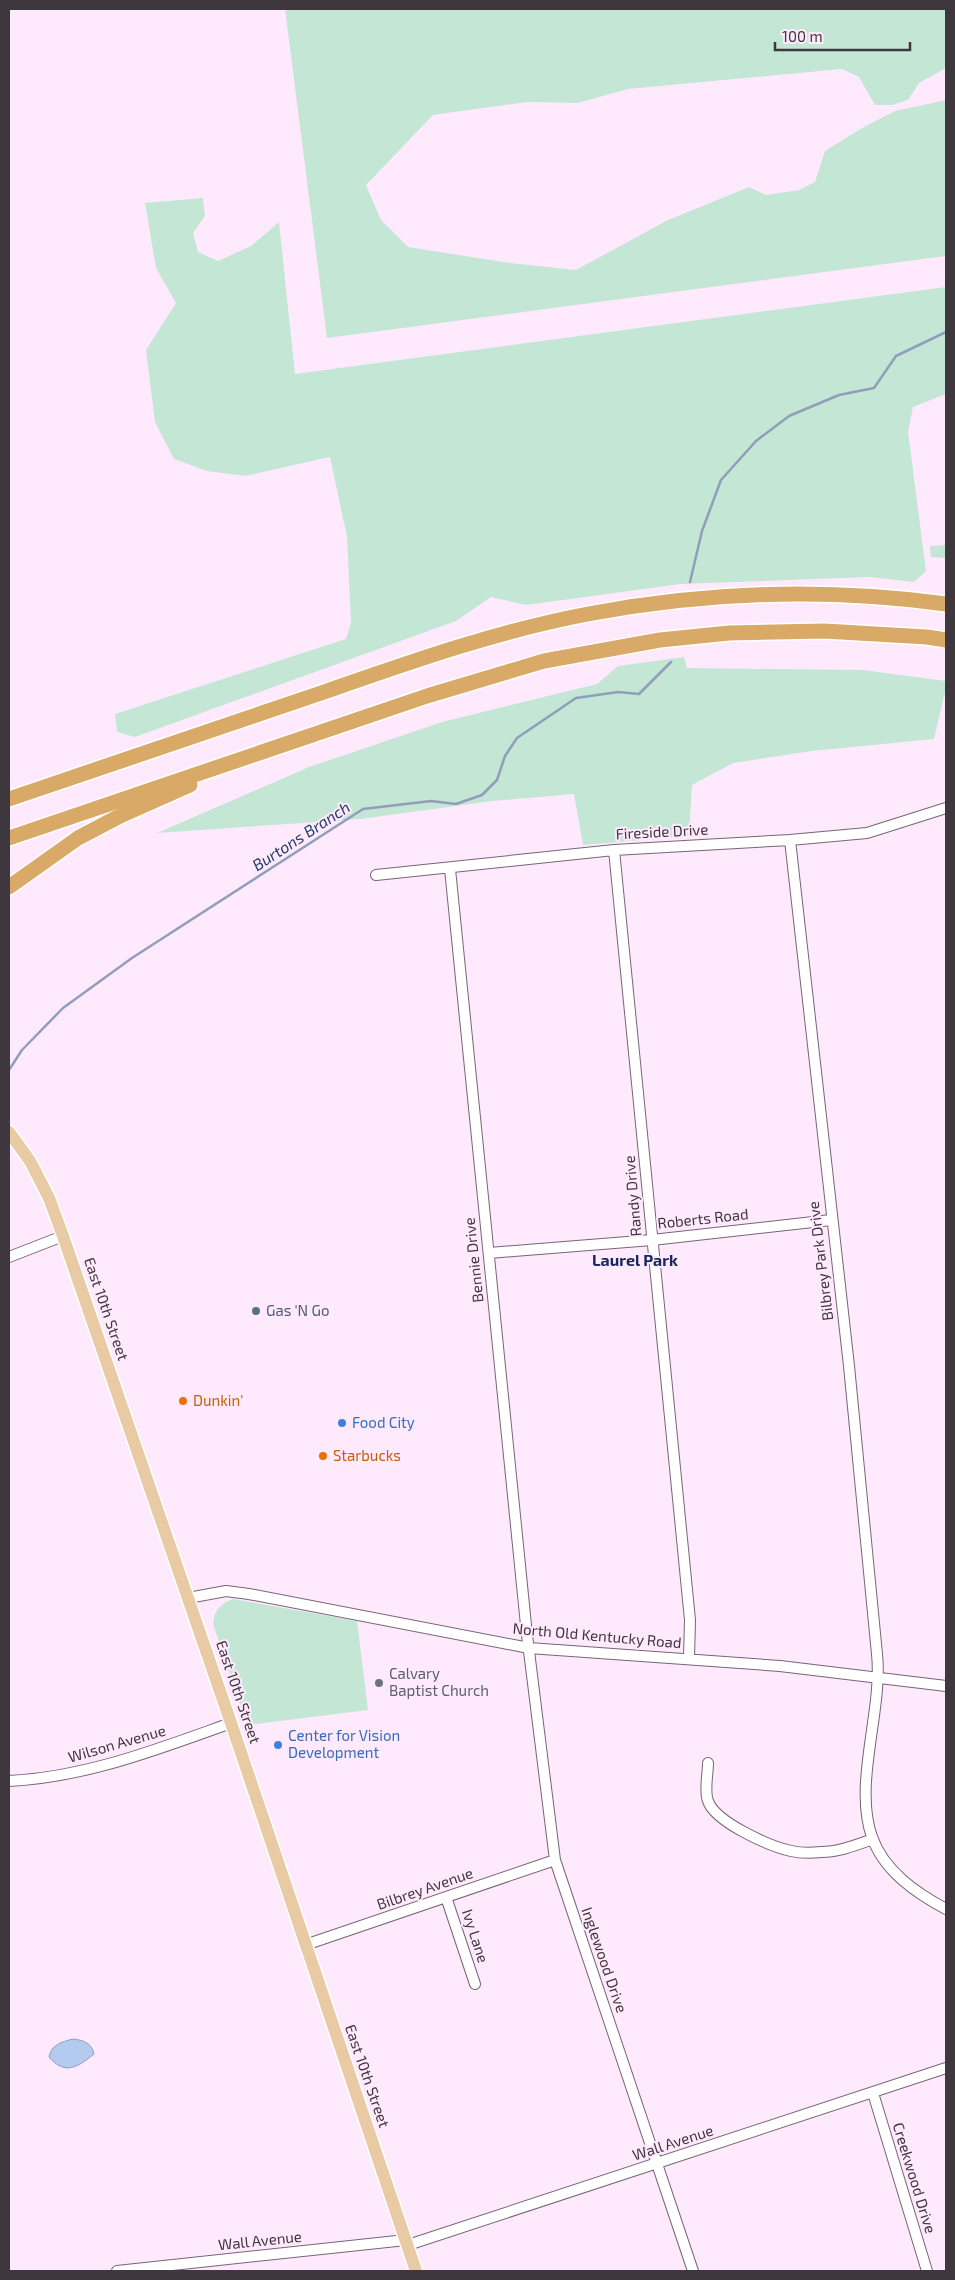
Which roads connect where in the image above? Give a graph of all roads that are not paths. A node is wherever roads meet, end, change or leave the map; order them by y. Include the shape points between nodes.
1 (946, 604) edge
2 (946, 640) edge
3 (267, 750) junction
4 (143, 753) junction
5 (9, 792) edge
6 (9, 799) edge
7 (946, 808) edge
8 (9, 838) edge
9 (790, 840) junction
10 (614, 850) junction
11 (450, 869) junction
12 (376, 875) dead end
13 (9, 887) edge
14 (9, 1132) edge
15 (831, 1220) junction
16 (63, 1236) junction
17 (652, 1240) junction
18 (489, 1253) junction
19 (9, 1257) edge
20 (188, 1598) junction
21 (529, 1648) junction
22 (689, 1658) junction
23 (880, 1678) junction
24 (946, 1686) edge
25 (232, 1723) junction
26 (708, 1763) dead end
27 (9, 1781) edge
28 (873, 1838) junction
29 (555, 1860) junction
30 (446, 1897) junction
31 (946, 1908) edge
32 (305, 1945) junction
33 (475, 1984) dead end
34 (946, 2068) edge
35 (873, 2093) junction
36 (657, 2164) junction
37 (407, 2242) junction
38 (117, 2271) edge
39 (416, 2271) edge
40 (693, 2271) edge
41 (927, 2271) edge

1 - 4 highway via 897,597 771,594 663,602 588,614 432,654
2 - 3 highway via 824,631 729,633 660,640 544,661
3 - 8 highway
3 - 13 highway via 78,838
4 - 5 highway
4 - 6 highway
7 - 9 street, Fireside Drive via 867,833
9 - 10 street, Fireside Drive
9 - 15 street, Bilbrey Park Drive
10 - 11 street, Fireside Drive
10 - 17 street, Randy Drive
11 - 12 street, Fireside Drive
11 - 18 street, Bennie Drive
14 - 16 main road, East 10th Street via 30,1160
15 - 17 street, Roberts Road
15 - 23 street, Bilbrey Park Drive
16 - 19 street
16 - 20 main road, East 10th Street
17 - 18 street, Roberts Road
17 - 22 street, Randy Drive via 690,1620
18 - 21 street, Bennie Drive
20 - 21 street, North Old Kentucky Road via 226,1591 248,1594
20 - 25 main road, East 10th Street
21 - 22 street, North Old Kentucky Road
21 - 29 street, Inglewood Drive
22 - 23 street, North Old Kentucky Road
23 - 24 street, North Old Kentucky Road
23 - 28 street, Bilbrey Park Drive via 868,1771 868,1810
25 - 27 street, Wilson Avenue via 130,1760 56,1777
25 - 32 main road, East 10th Street
26 - 28 street via 707,1799 713,1812 758,1838 791,1851 822,1852 847,1848
28 - 31 street, Bilbrey Park Drive via 889,1866 905,1883
29 - 30 street, Bilbrey Avenue
29 - 36 street, Inglewood Drive
30 - 32 street, Bilbrey Avenue
30 - 33 street, Ivy Lane
32 - 37 main road, East 10th Street
34 - 35 street, Wall Avenue
35 - 36 street, Wall Avenue
35 - 41 street, Creekwood Drive
36 - 37 street, Wall Avenue
36 - 40 street, Inglewood Drive
37 - 38 street, Wall Avenue
37 - 39 main road, East 10th Street

